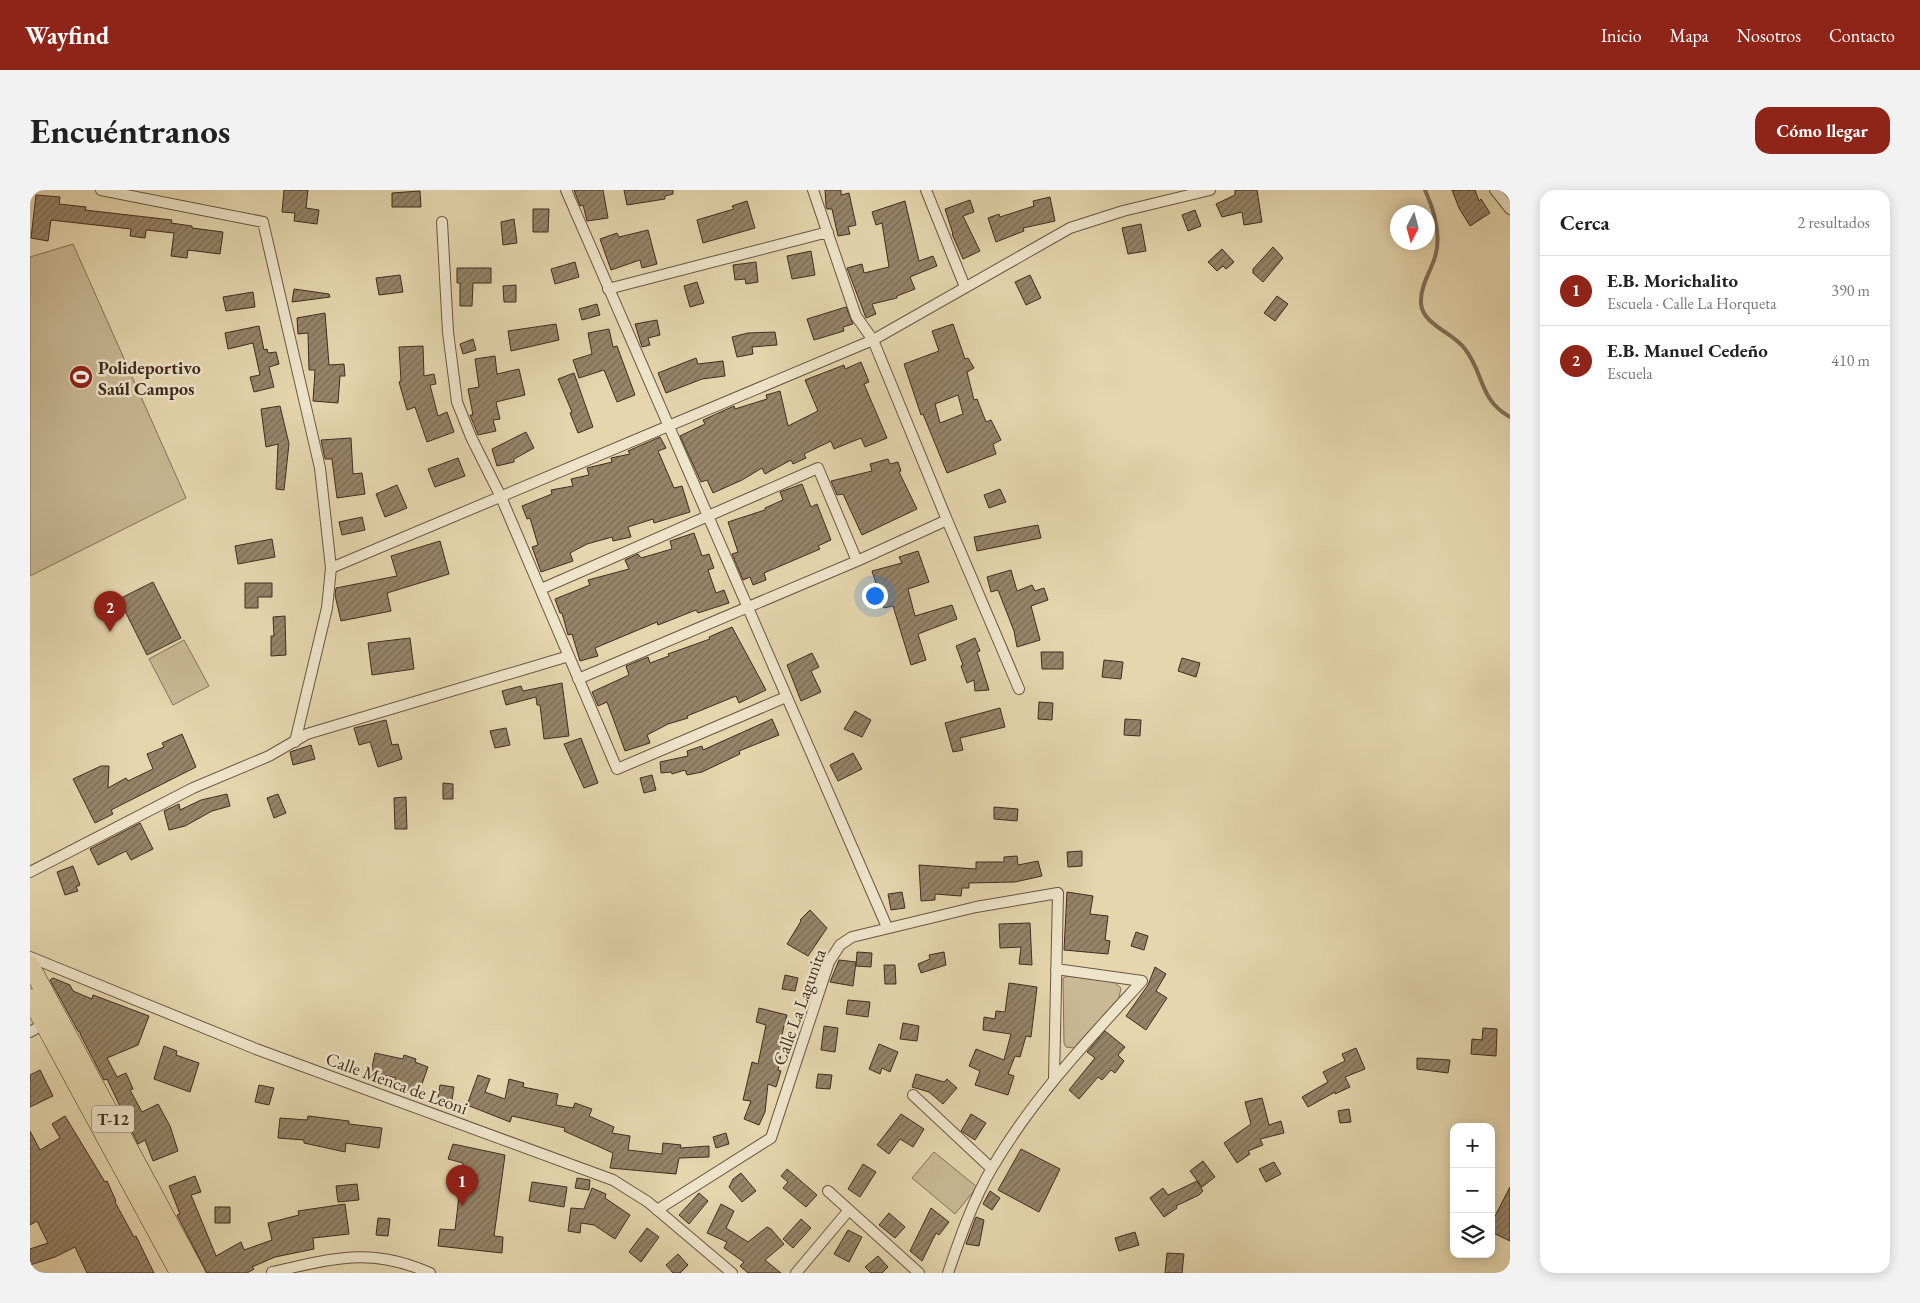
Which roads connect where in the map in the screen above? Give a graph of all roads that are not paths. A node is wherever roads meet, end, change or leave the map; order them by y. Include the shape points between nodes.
1 (101, 190) edge
2 (566, 190) edge
3 (813, 190) edge
4 (926, 190) edge
5 (1210, 190) edge
6 (1495, 190) edge
7 (1510, 209) edge
8 (442, 222) dead end
9 (828, 232) junction
10 (964, 288) junction
11 (608, 289) junction
12 (873, 340) junction
13 (670, 426) junction
14 (501, 497) junction
15 (708, 516) junction
16 (947, 520) junction
17 (857, 561) junction
18 (331, 568) junction
19 (540, 589) junction
20 (747, 607) junction
21 (569, 656) junction
22 (578, 679) junction
23 (1019, 689) dead end
24 (786, 697) junction
25 (295, 742) junction
26 (30, 872) edge
27 (887, 927) junction
28 (30, 957) edge
29 (30, 964) edge
30 (1056, 969) junction
31 (30, 998) edge
32 (37, 1028) edge
33 (1054, 1078) junction
34 (912, 1095) dead end
35 (991, 1168) junction
36 (828, 1190) dead end
37 (657, 1210) junction
38 (849, 1210) junction
39 (272, 1272) edge
40 (179, 1273) edge
41 (196, 1273) edge
42 (430, 1273) edge
43 (732, 1273) edge
44 (796, 1273) edge
45 (919, 1273) edge
46 (948, 1273) edge

1 - 18 street via 263,222 320,468
2 - 11 street
3 - 9 street
4 - 10 street
5 - 10 street via 1123,211 1070,228
6 - 7 street
8 - 14 street via 448,332 457,402
9 - 11 street
9 - 12 street via 856,316
10 - 12 street
11 - 13 street
12 - 13 street
12 - 16 street
13 - 14 street
13 - 15 street
14 - 18 street
14 - 19 street
15 - 17 street via 818,468
15 - 19 street
15 - 20 street
16 - 17 street
16 - 23 street
17 - 20 street
18 - 25 street via 327,608
19 - 21 street
20 - 22 street
20 - 24 street
21 - 22 street
21 - 25 street via 321,729
22 - 24 street via 617,769
24 - 27 street
25 - 26 street via 193,788
27 - 30 street, Calle La Lagunita via 1015,899 1058,894
27 - 37 street, Calle La Lagunita via 852,938 833,953 772,1138
28 - 37 street, Calle Menca de Leoni via 256,1048 596,1172 630,1190
29 - 41 highway, T-12
30 - 33 street
30 - 33 street via 1142,981
31 - 32 highway, T-12
32 - 40 highway, T-12
33 - 35 street
34 - 35 street
35 - 46 street via 961,1234
36 - 38 street
37 - 43 street, Calle Menca de Leoni
38 - 44 street
38 - 45 street
39 - 42 street via 333,1259 369,1256 391,1259

